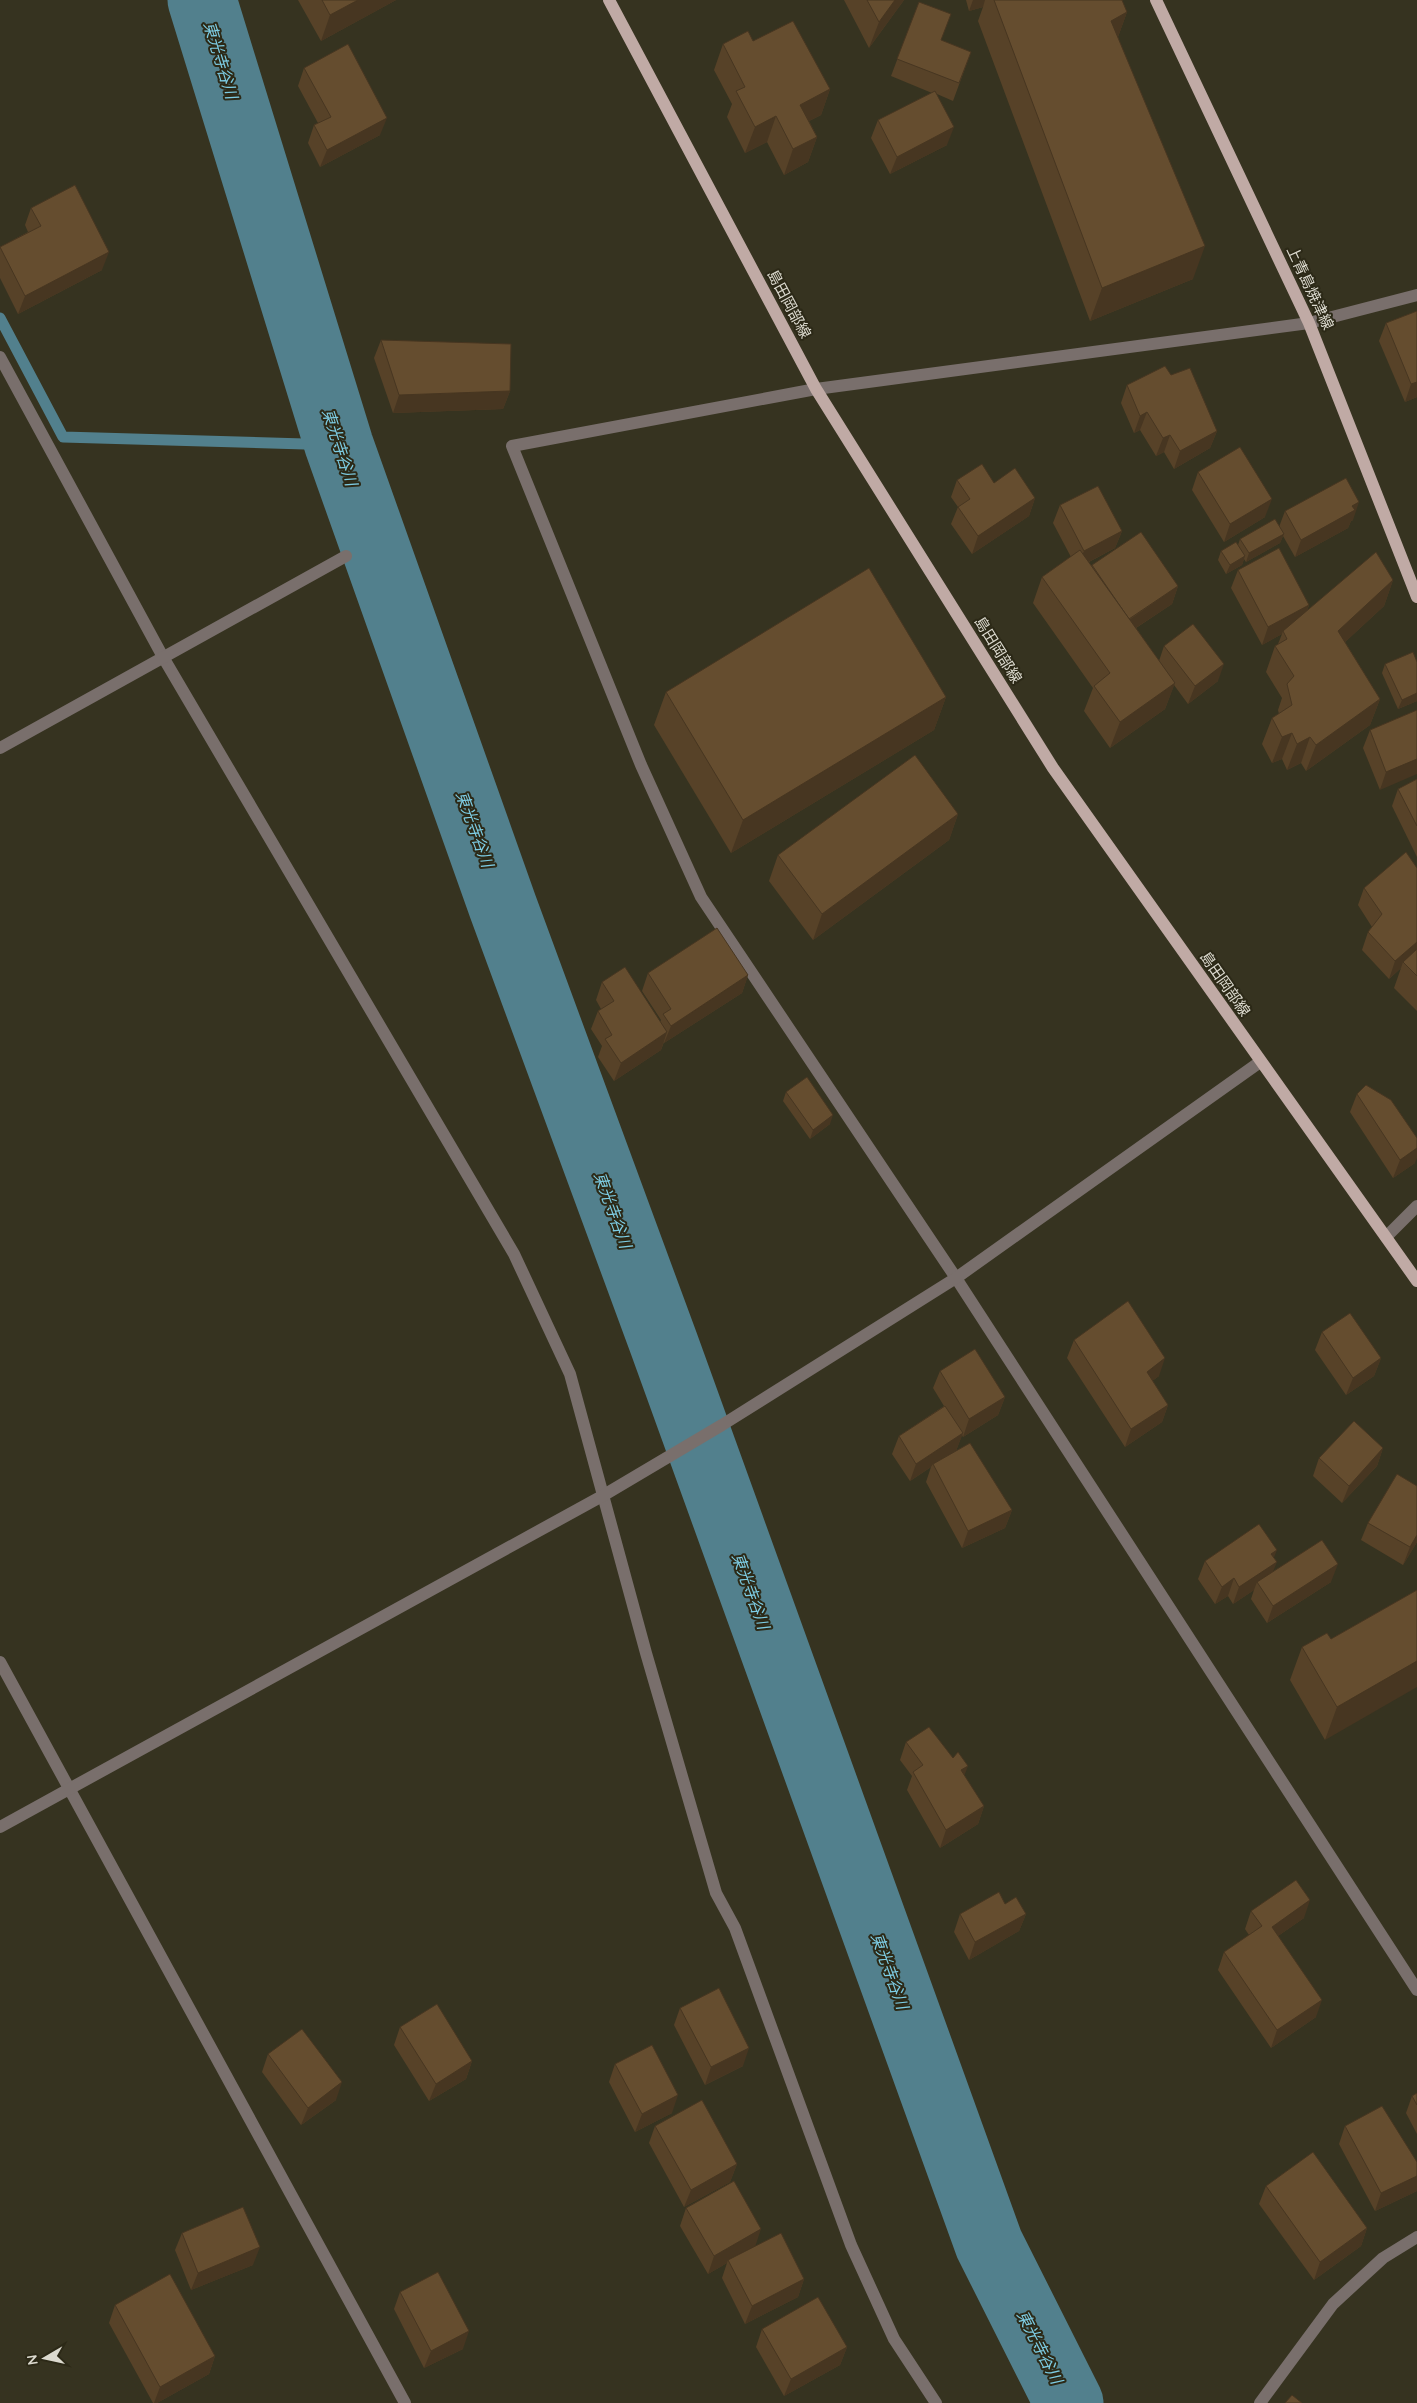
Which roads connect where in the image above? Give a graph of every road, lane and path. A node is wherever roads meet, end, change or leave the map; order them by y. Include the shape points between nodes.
1 (609, 0) edge
2 (1156, 0) edge
3 (1417, 295) edge
4 (1309, 323) junction
5 (0, 357) edge
6 (816, 389) junction
7 (346, 556) dead end
8 (1417, 597) edge
9 (163, 657) junction
10 (0, 748) edge
11 (1260, 1062) junction
12 (1417, 1206) edge
13 (1386, 1237) junction
14 (956, 1278) junction
15 (1417, 1281) edge
16 (604, 1495) junction
17 (0, 1662) edge
18 (70, 1787) junction
19 (0, 1827) edge
20 (1417, 1990) edge
21 (1417, 2237) edge
22 (405, 2403) edge
23 (936, 2403) edge
24 (1260, 2403) edge

1 - 6 main road, 島田岡部線
2 - 4 main road, 上青島焼津線
3 - 4 street
4 - 6 street
4 - 8 main road, 上青島焼津線
5 - 9 street
6 - 11 main road, 島田岡部線 via 1053,768
6 - 14 street via 512,446 641,765 701,897
7 - 9 street
9 - 10 street
9 - 16 street via 514,1254 570,1374
11 - 13 main road, 島田岡部線
11 - 14 street
12 - 13 street
13 - 15 main road, 島田岡部線
14 - 16 street
14 - 20 street
16 - 18 street
16 - 23 street via 716,1893 735,1928 851,2245 894,2339
17 - 18 street
18 - 19 street
18 - 22 street
21 - 24 street via 1383,2258 1333,2304

